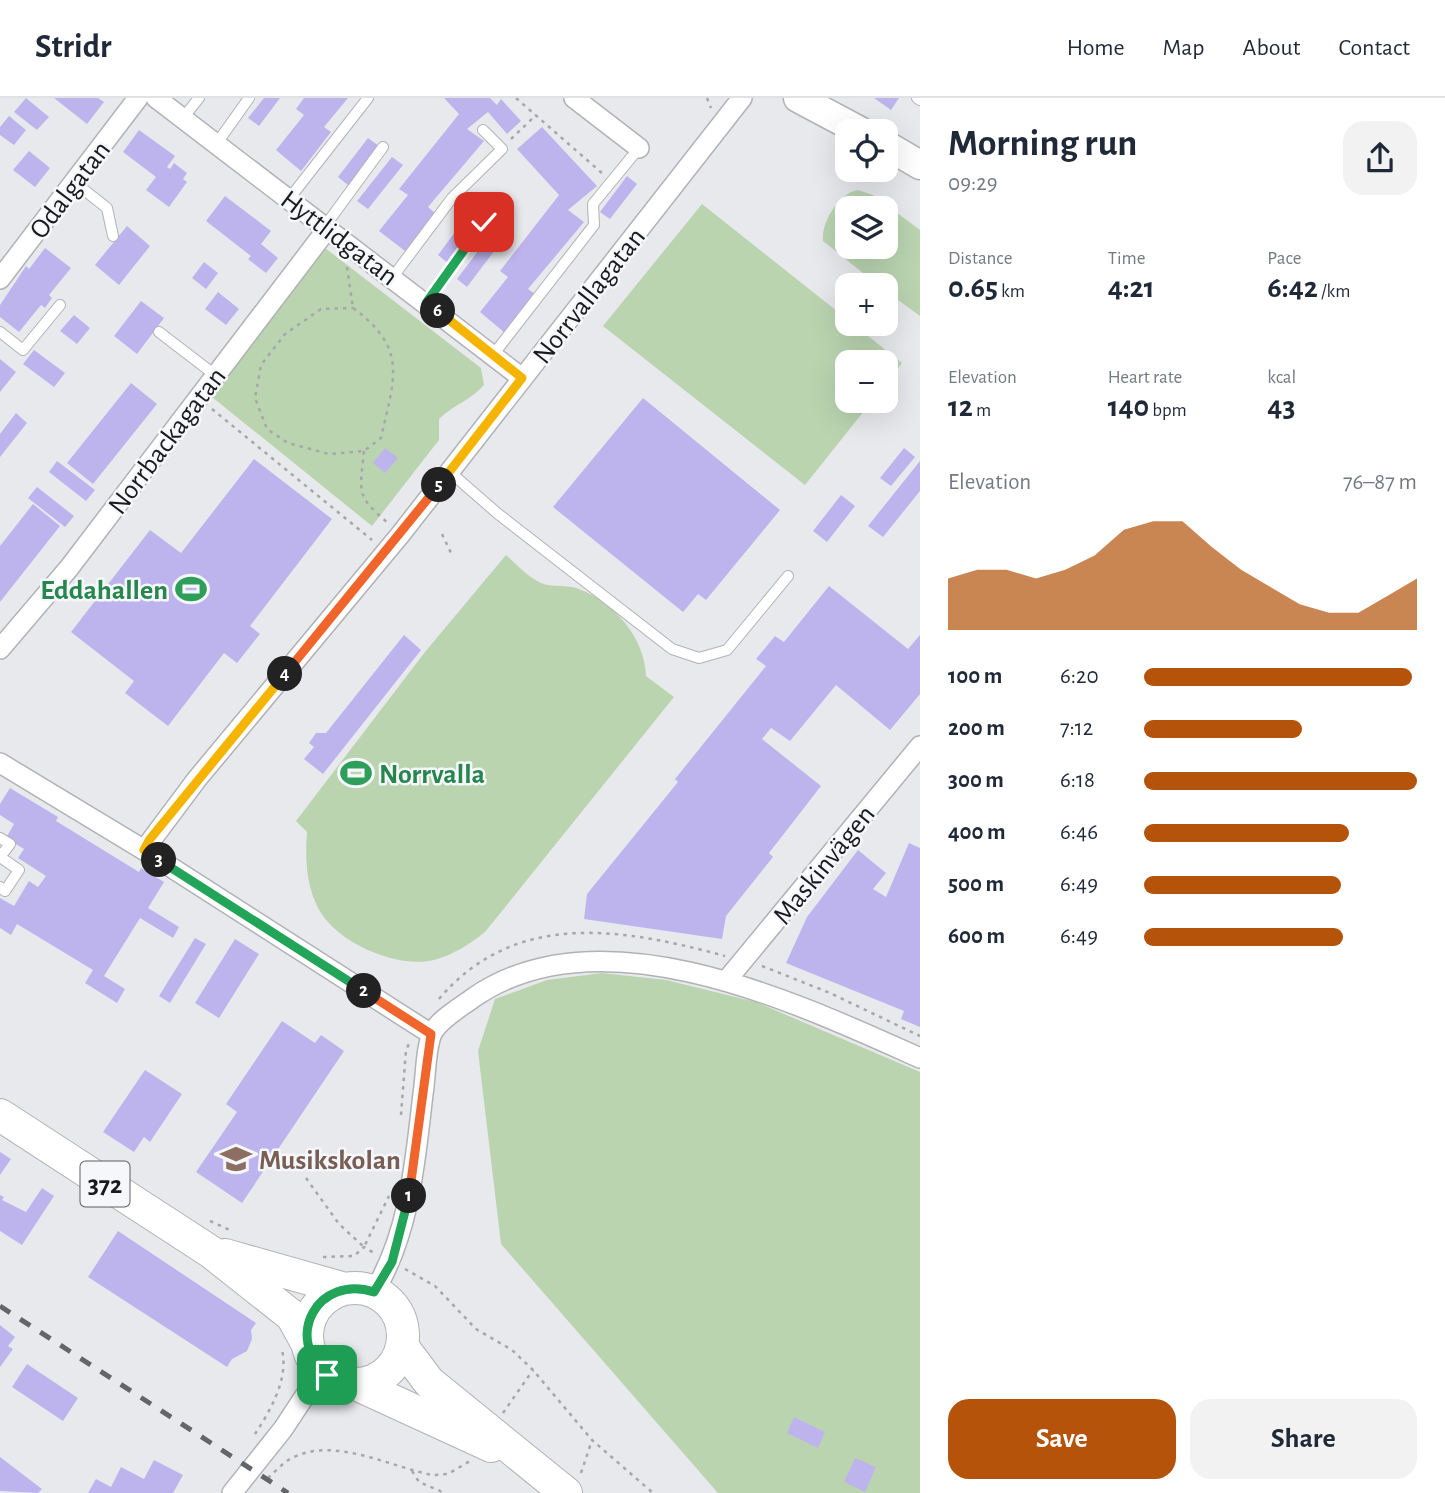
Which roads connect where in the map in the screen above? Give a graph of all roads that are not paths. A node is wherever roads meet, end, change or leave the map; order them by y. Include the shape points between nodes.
1 (138, 98) edge
2 (156, 98) edge
3 (199, 98) edge
4 (249, 98) edge
5 (368, 98) edge
6 (574, 98) edge
7 (742, 98) edge
8 (799, 98) edge
9 (183, 118) junction
10 (838, 119) edge
11 (483, 130) dead end
12 (217, 143) junction
13 (383, 147) dead end
14 (639, 148) joint
15 (898, 152) edge
16 (920, 165) edge
17 (74, 182) junction
18 (289, 199) junction
19 (484, 222) dead end
20 (332, 231) junction
21 (113, 236) dead end
22 (393, 278) junction
23 (0, 279) edge
24 (426, 303) junction
25 (60, 306) dead end
26 (0, 332) edge
27 (159, 332) dead end
28 (493, 355) junction
29 (215, 375) junction
30 (522, 378) junction
31 (450, 472) junction
32 (788, 576) dead end
33 (0, 649) edge
34 (920, 746) edge
35 (0, 763) edge
36 (0, 838) edge
37 (144, 850) junction
38 (0, 887) edge
39 (726, 981) junction
40 (425, 1030) junction
41 (920, 1058) edge
42 (0, 1115) edge
43 (211, 1252) junction
44 (360, 1290) junction
45 (402, 1346) junction
46 (304, 1355) junction
47 (356, 1384) junction
48 (523, 1461) junction
49 (574, 1483) edge
50 (232, 1493) edge

1 - 17 street, Odalgatan
2 - 9 street, Hyttlidgatan
3 - 9 lane
4 - 12 lane
5 - 18 lane
6 - 14 street
7 - 30 street, Norrvallagatan
8 - 10 main road
9 - 12 street, Hyttlidgatan
11 - 22 lane via 502,149 452,198
12 - 18 street, Hyttlidgatan
13 - 20 lane
14 - 28 lane via 593,204 594,225
15 - 16 main road
17 - 21 lane via 107,208
17 - 23 street, Odalgatan
18 - 20 street, Hyttlidgatan
19 - 24 lane
20 - 22 street, Hyttlidgatan
20 - 29 street, Norrbackagatan
22 - 24 street, Hyttlidgatan
24 - 28 street, Hyttlidgatan
25 - 26 lane via 23,351
27 - 29 lane
28 - 30 street, Hyttlidgatan
29 - 33 street, Norrbackagatan via 69,568
30 - 31 street, Norrvallagatan
31 - 32 lane via 672,649 699,658 727,650
31 - 37 street, Norrvallagatan
34 - 39 street, Maskinvägen
35 - 37 street
36 - 38 lane via 9,844 0,857 19,870 5,891
37 - 40 street
39 - 40 street via 668,967 602,961 544,967 486,989
39 - 41 street via 760,990
40 - 44 street via 405,1214 392,1262
42 - 43 main road, 372
43 - 44 main road, 372
43 - 46 main road, 372 via 292,1316
44 - 45 main road via 389,1303 399,1318
44 - 46 main road via 330,1295 313,1313
45 - 47 main road via 395,1363 382,1376
45 - 48 main road via 429,1382
46 - 47 main road via 341,1382
46 - 50 street via 283,1429
47 - 48 main road
48 - 49 main road

